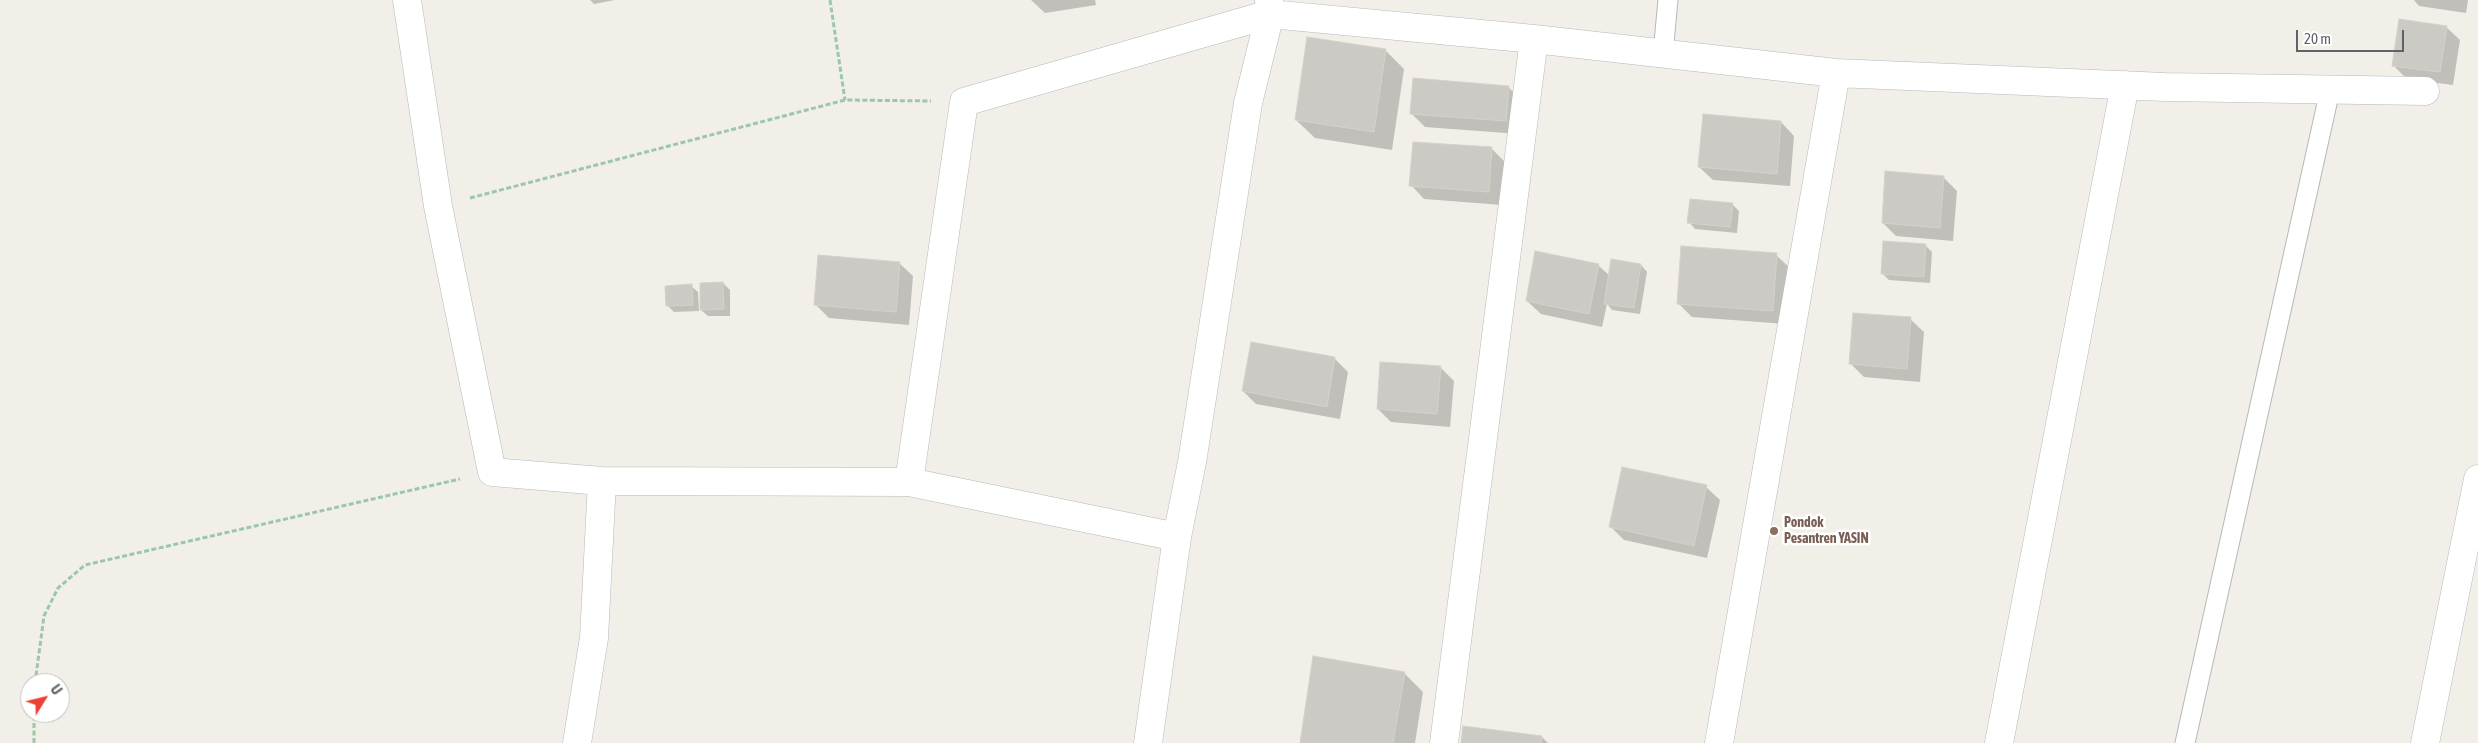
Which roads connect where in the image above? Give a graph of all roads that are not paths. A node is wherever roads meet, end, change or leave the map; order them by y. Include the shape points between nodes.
1 (407, 0) edge
2 (1668, 0) edge
3 (1270, 7) edge
4 (1534, 39) junction
5 (1663, 53) junction
6 (1836, 73) junction
7 (2125, 85) junction
8 (2330, 90) junction
9 (2425, 92) dead end
10 (2478, 478) edge
11 (602, 481) junction
12 (908, 482) junction
13 (1177, 537) junction
14 (577, 743) edge
15 (1148, 743) edge
16 (1444, 743) edge
17 (1719, 743) edge
18 (1998, 743) edge
19 (2185, 743) edge
20 (2425, 743) edge

1 - 11 street via 438,206 492,472
2 - 5 lane
3 - 4 street
3 - 12 street via 964,102
3 - 13 street via 1248,103 1192,462
4 - 5 street
4 - 16 street
5 - 6 street
6 - 7 street
6 - 17 street
7 - 8 street
7 - 18 street
8 - 9 street
8 - 19 lane
10 - 20 street
11 - 12 street
11 - 14 street via 594,638
12 - 13 street
13 - 15 street

